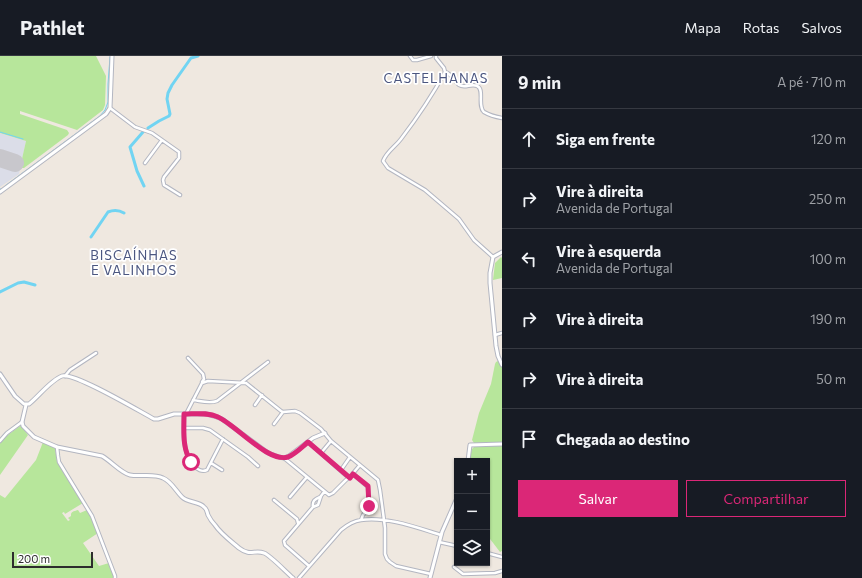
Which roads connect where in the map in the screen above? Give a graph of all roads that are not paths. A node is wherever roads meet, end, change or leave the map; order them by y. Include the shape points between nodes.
1 (112, 56) edge
2 (410, 56) edge
3 (431, 56) edge
4 (436, 56) edge
5 (445, 72) junction
6 (110, 108) junction
7 (502, 118) edge
8 (162, 140) junction
9 (145, 161) dead end
10 (0, 192) edge
11 (180, 195) dead end
12 (502, 252) edge
13 (493, 257) junction
14 (502, 333) edge
15 (495, 335) junction
16 (96, 353) dead end
17 (188, 358) dead end
18 (268, 362) dead end
19 (502, 364) edge
20 (0, 374) edge
21 (65, 376) junction
22 (242, 382) junction
23 (202, 383) junction
24 (262, 395) junction
25 (193, 400) junction
26 (26, 405) junction
27 (255, 405) dead end
28 (283, 412) junction
29 (185, 414) junction
30 (22, 422) junction
31 (274, 424) dead end
32 (184, 428) junction
33 (325, 433) junction
34 (223, 439) junction
35 (0, 441) edge
36 (331, 441) junction
37 (308, 442) junction
38 (502, 444) edge
39 (57, 447) junction
40 (321, 453) junction
41 (350, 457) junction
42 (284, 458) junction
43 (468, 458) edge
44 (211, 463) junction
45 (360, 465) junction
46 (258, 466) dead end
47 (222, 470) dead end
48 (341, 470) junction
49 (353, 474) junction
50 (307, 477) junction
51 (350, 478) junction
52 (324, 492) junction
53 (321, 496) junction
54 (290, 497) dead end
55 (274, 500) dead end
56 (454, 505) edge
57 (313, 507) junction
58 (361, 520) junction
59 (384, 520) junction
60 (298, 523) junction
61 (442, 535) junction
62 (440, 542) junction
63 (454, 545) edge
64 (490, 554) edge
65 (502, 557) edge
66 (309, 566) junction
67 (454, 567) dead end
68 (502, 572) edge
69 (430, 576) edge
70 (115, 578) edge
71 (293, 578) edge
72 (299, 578) edge

1 - 6 street
2 - 3 street via 417,60
4 - 5 street
5 - 7 street via 449,73 458,85 478,86 481,89 483,111
5 - 13 street via 429,100 383,161 388,168 425,190 443,205
6 - 8 street via 135,127
6 - 10 street via 106,114
8 - 9 street
8 - 11 street via 179,152 177,161 164,177 163,183
12 - 13 street
13 - 15 street via 490,283
14 - 15 street
15 - 19 street via 498,356
16 - 21 street
17 - 23 street via 204,376
18 - 22 street
20 - 26 street via 15,396
21 - 26 street via 54,381
21 - 29 street via 83,382 154,419
22 - 23 street
22 - 24 street
22 - 25 street via 213,403
23 - 25 street
24 - 27 street
24 - 28 street
25 - 29 street
26 - 30 street
28 - 31 street
28 - 33 street via 297,412
29 - 32 street
29 - 42 street via 218,417 268,453
30 - 35 street
30 - 39 street via 34,437
32 - 34 street via 207,429
32 - 44 street via 185,450 191,462 196,468 204,471
33 - 36 street
33 - 37 street
34 - 44 street
34 - 46 street
36 - 40 street
36 - 41 street
37 - 40 street
37 - 42 street
38 - 43 street via 470,445
39 - 70 street via 59,462 92,516
39 - 71 street via 102,456 131,475 164,478 184,499 203,505 216,527 239,548 248,553 264,553
40 - 48 street
41 - 45 street
41 - 48 street
42 - 50 street
44 - 47 street
45 - 49 street
45 - 59 street via 378,480
48 - 51 street
49 - 51 street
49 - 58 street via 368,488 369,508
50 - 52 street
50 - 54 street
51 - 52 street via 331,495
52 - 53 street
53 - 57 street via 318,504
53 - 57 street via 315,499
55 - 60 street via 297,519
56 - 61 street
57 - 60 street
58 - 59 street
58 - 66 street via 341,530
59 - 61 street
59 - 69 street via 387,559 396,566
60 - 66 street via 283,543
61 - 62 street
62 - 63 street
62 - 69 street
64 - 65 street
66 - 72 street
67 - 68 street via 464,574

